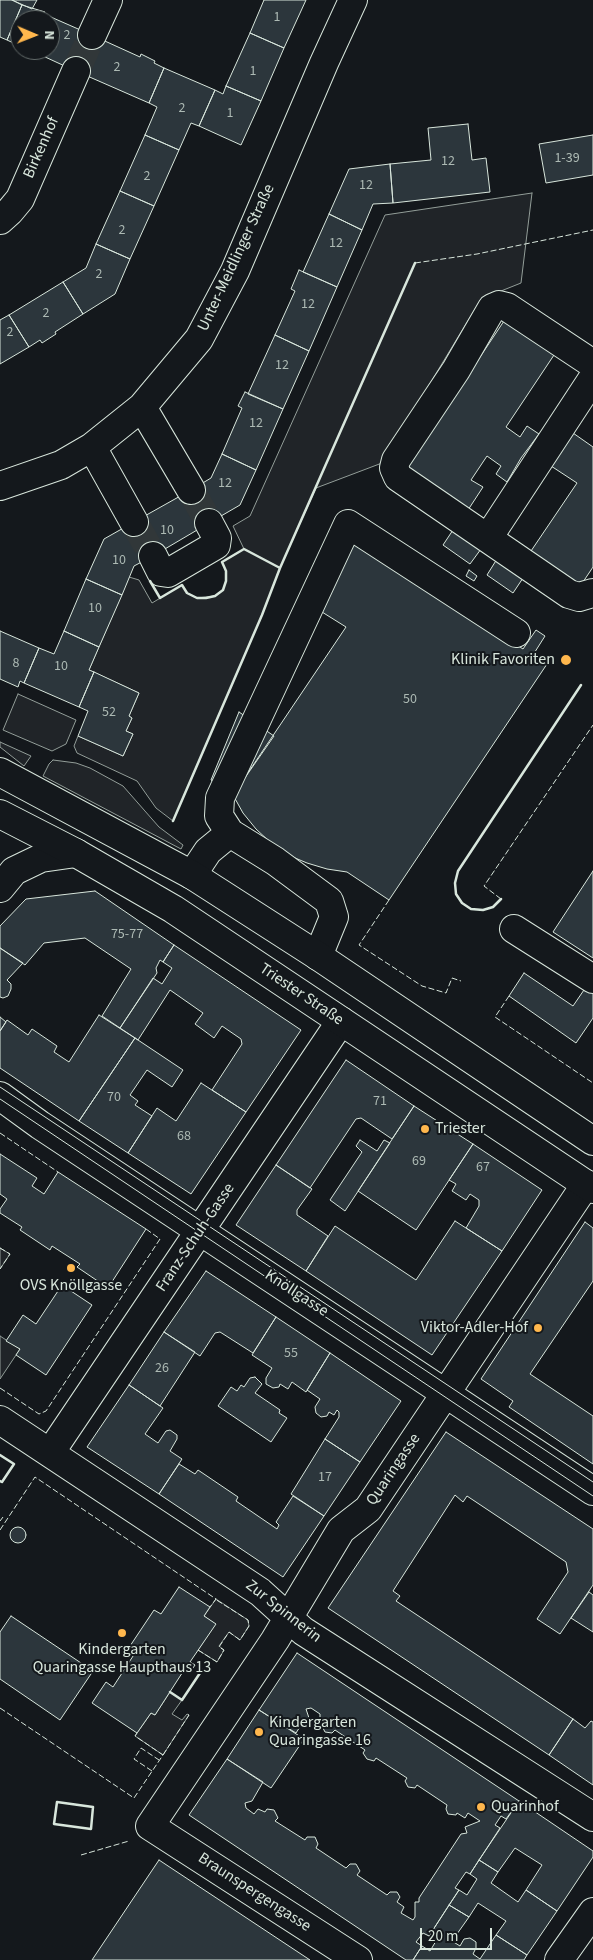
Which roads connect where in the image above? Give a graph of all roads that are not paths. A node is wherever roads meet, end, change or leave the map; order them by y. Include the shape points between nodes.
1 (108, 0) edge
2 (353, 0) edge
3 (92, 35) tunnel mouth
4 (76, 71) tunnel mouth
5 (0, 220) edge
6 (593, 364) edge
7 (593, 378) edge
8 (142, 407) junction
9 (92, 446) junction
10 (0, 486) edge
11 (191, 490) tunnel mouth
12 (134, 522) tunnel mouth
13 (209, 523) tunnel mouth
14 (488, 538) junction
15 (153, 556) tunnel mouth
16 (593, 593) edge
17 (516, 634) dead end
18 (0, 772) edge
19 (0, 814) edge
20 (230, 833) junction
21 (76, 853) junction
22 (192, 875) junction
23 (0, 888) edge
24 (514, 929) dead end
25 (318, 956) junction
26 (593, 979) edge
27 (341, 1021) junction
28 (0, 1096) edge
29 (593, 1141) edge
30 (590, 1187) edge
31 (201, 1232) junction
32 (447, 1393) junction
33 (0, 1420) edge
34 (50, 1453) junction
35 (593, 1491) edge
36 (288, 1617) junction
37 (593, 1817) edge
38 (150, 1826) joint
39 (593, 1912) edge
40 (358, 1960) edge
41 (559, 1960) edge

1 - 3 street
2 - 8 street, Unter-Meidlinger Straße via 235,271 199,339
4 - 5 street, Birkenhof via 20,199
6 - 14 street via 507,306 492,308 456,370 396,460 394,468 398,477
7 - 14 street
8 - 9 street, Unter-Meidlinger Straße
8 - 11 street
9 - 10 street, Unter-Meidlinger Straße via 62,464
9 - 12 street
13 - 15 street via 217,538 216,545 184,564 168,573 161,572
14 - 16 street via 569,594 579,597
17 - 20 street via 348,524 220,798 219,816
18 - 22 street
19 - 21 street, Triester Straße
20 - 22 street via 208,851
20 - 25 street via 329,901 334,917
21 - 23 street via 40,858 14,871
21 - 27 street, Triester Straße via 173,909
22 - 25 street
24 - 26 street
25 - 29 street
27 - 30 street, Triester Straße
27 - 31 street, Franz-Schuh-Gasse
28 - 31 street, Knöllgasse
30 - 32 street, Quaringasse
31 - 32 street, Knöllgasse
31 - 34 street, Franz-Schuh-Gasse
32 - 35 street, Knöllgasse
32 - 36 street, Quaringasse via 368,1509 341,1530
33 - 34 street, Zur Spinnerin
34 - 36 street, Zur Spinnerin via 260,1592
36 - 37 street, Zur Spinnerin via 303,1631
36 - 38 street, Quaringasse
38 - 40 street, Braunspergengasse
39 - 41 street

